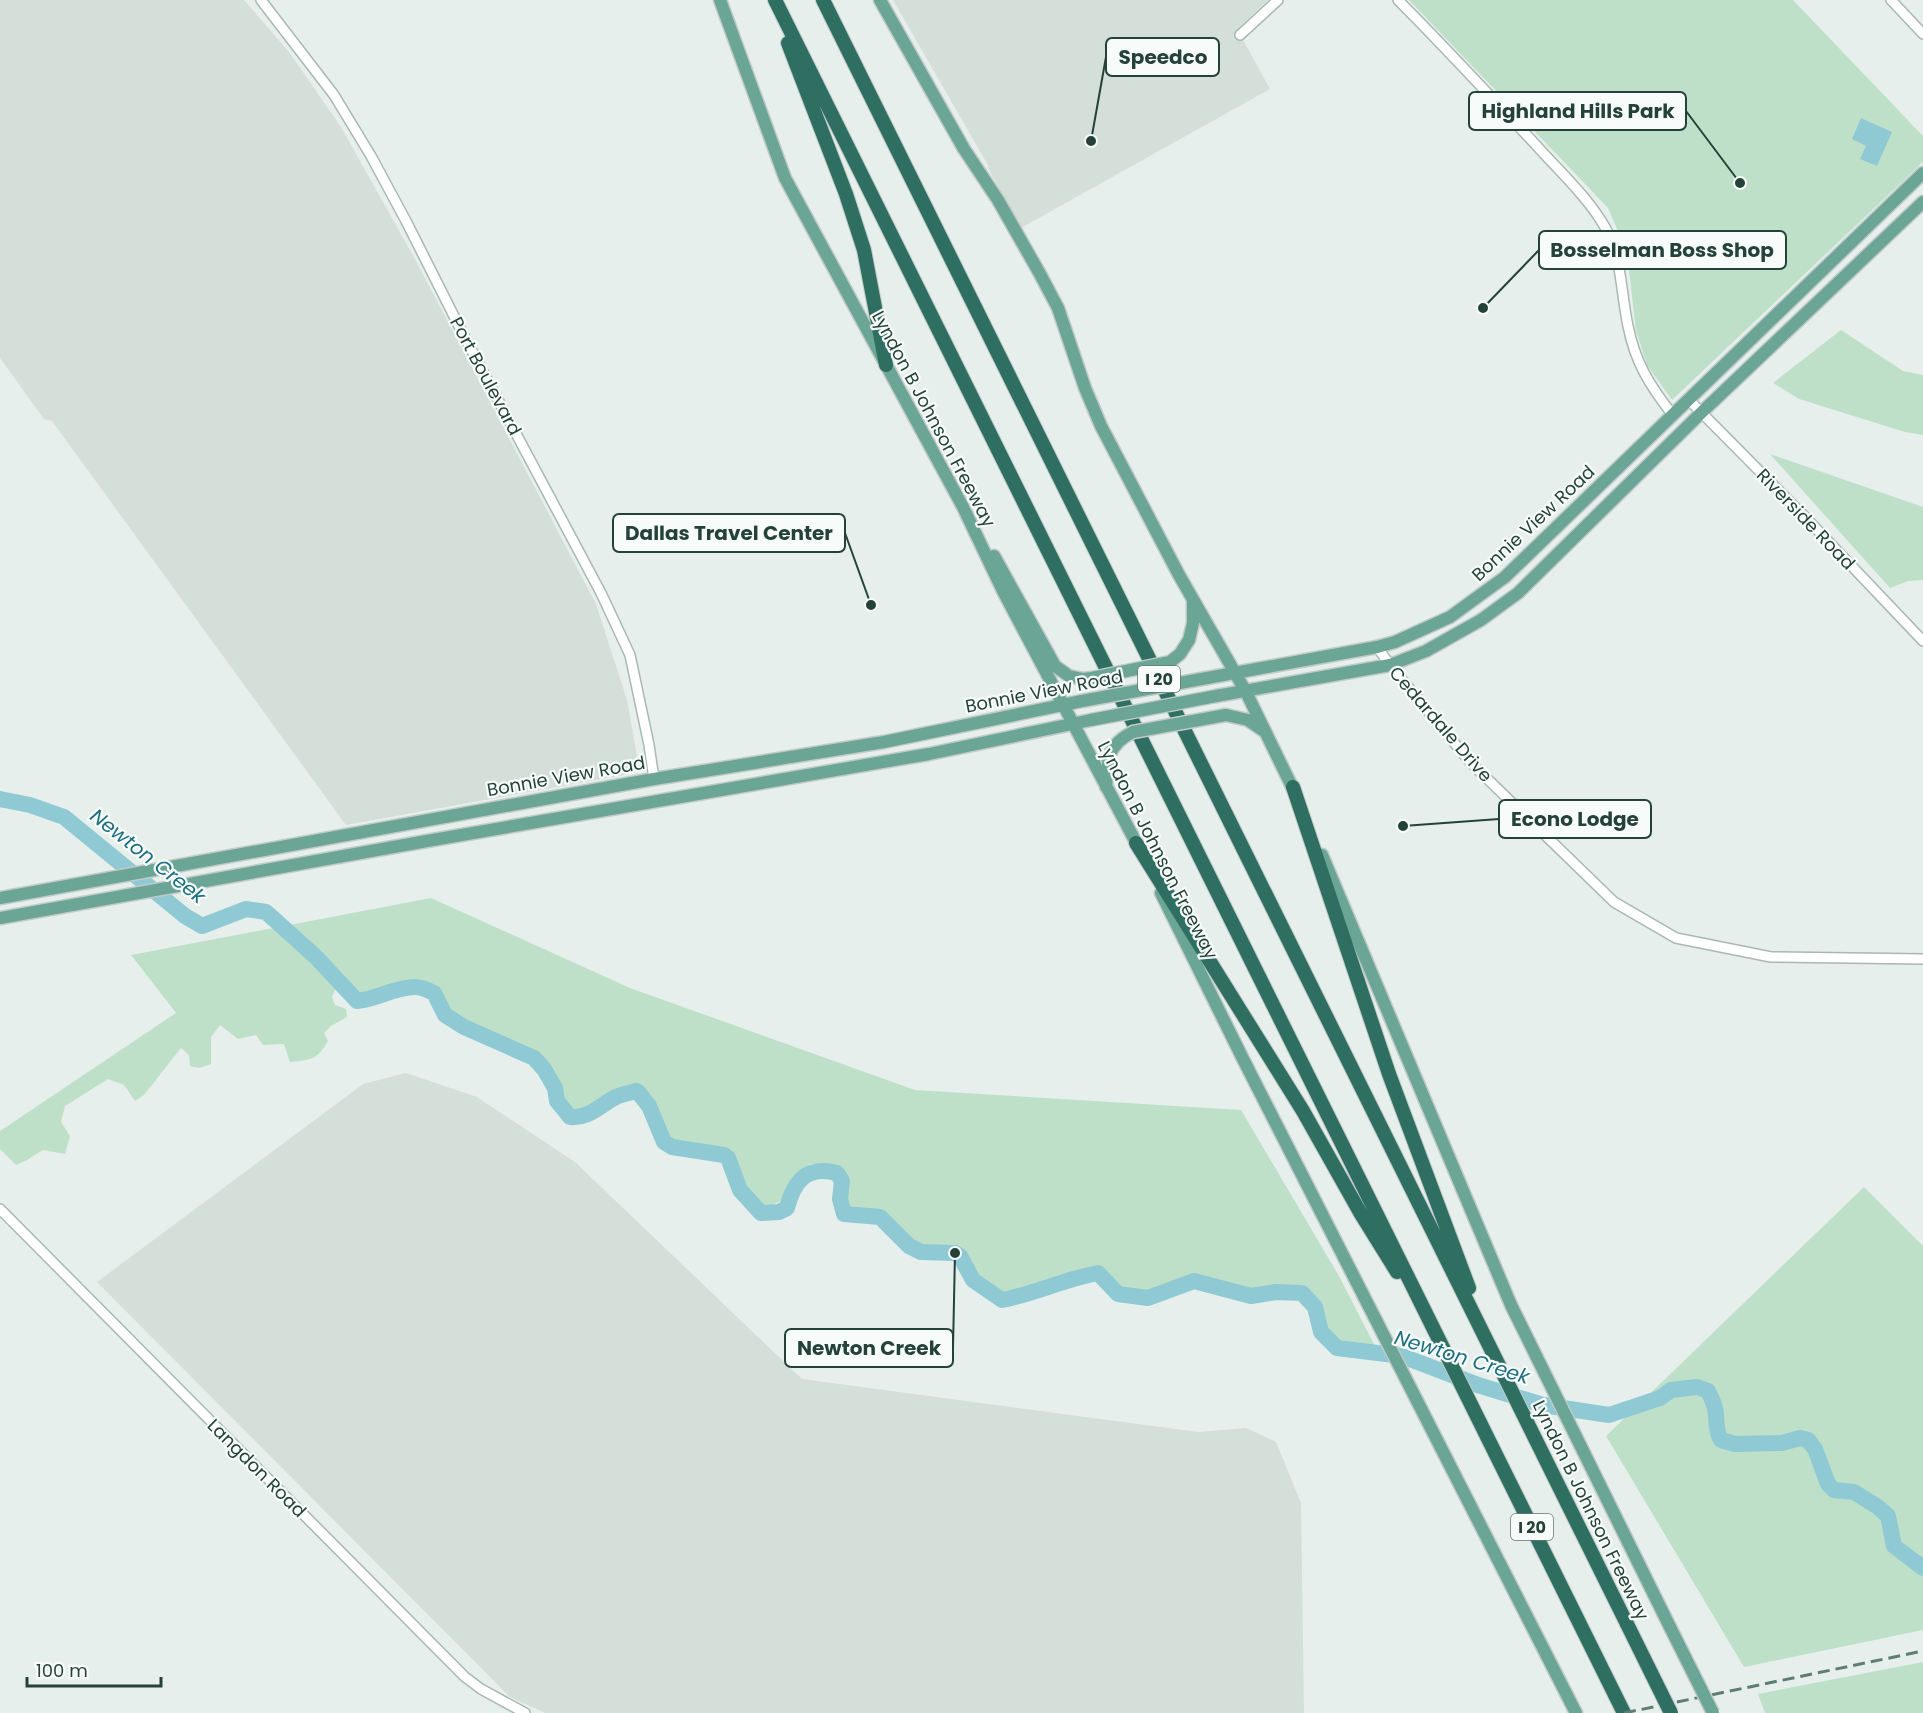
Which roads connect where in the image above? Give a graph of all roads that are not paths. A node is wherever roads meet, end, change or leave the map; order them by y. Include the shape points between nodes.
1 (261, 0) edge
2 (720, 0) edge
3 (774, 0) edge
4 (823, 0) edge
5 (880, 0) edge
6 (1278, 0) edge
7 (1398, 0) edge
8 (1891, 0) edge
9 (1923, 34) edge
10 (1240, 35) dead end
11 (1923, 173) edge
12 (1923, 202) edge
13 (1876, 219) junction
14 (1890, 233) junction
15 (886, 365) junction
16 (1689, 399) junction
17 (1702, 412) junction
18 (1672, 414) junction
19 (963, 507) junction
20 (1509, 573) junction
21 (1518, 593) junction
22 (1193, 599) junction
23 (1923, 640) edge
24 (1377, 647) junction
25 (1389, 665) junction
26 (1235, 674) junction
27 (1246, 692) junction
28 (1062, 704) junction
29 (1072, 723) junction
30 (925, 734) junction
31 (1267, 734) junction
32 (929, 754) junction
33 (654, 778) junction
34 (1106, 787) junction
35 (1293, 787) junction
36 (658, 801) junction
37 (1136, 843) junction
38 (0, 898) edge
39 (0, 918) edge
40 (1923, 959) edge
41 (0, 1209) edge
42 (1441, 1342) junction
43 (1495, 1357) junction
44 (525, 1713) edge
45 (1576, 1713) edge
46 (1624, 1713) edge
47 (1671, 1713) edge
48 (1713, 1713) edge

1 - 33 street, Port Boulevard via 334,95 371,156 601,593 630,655
2 - 15 main road, Lyndon B Johnson Freeway via 785,178
3 - 15 highway via 864,250
3 - 42 highway, Lyndon B Johnson Freeway / I 20
4 - 43 highway, Lyndon B Johnson Freeway / I 20
5 - 22 main road, Lyndon B Johnson Freeway via 1045,282 1101,426
6 - 10 street
7 - 18 street via 1586,200 1606,230 1614,250 1639,365
8 - 9 street
11 - 13 main road, Bonnie View Road
12 - 14 main road, Bonnie View Road
13 - 14 main road
13 - 16 main road, Bonnie View Road
14 - 17 main road, Bonnie View Road
15 - 19 main road, Lyndon B Johnson Freeway
16 - 17 street, Riverside Road
16 - 18 main road, Bonnie View Road
17 - 21 main road, Bonnie View Road
17 - 23 street, Riverside Road
18 - 20 main road, Bonnie View Road
19 - 22 main road, bridge via 1055,666 1069,676 1092,678 1170,662 1188,640
19 - 28 main road, Lyndon B Johnson Freeway
20 - 21 main road
20 - 24 main road, Bonnie View Road via 1438,624
21 - 25 main road, Bonnie View Road via 1453,637
22 - 26 main road, Lyndon B Johnson Freeway
24 - 25 street, Cedardale Drive
24 - 26 main road, Bonnie View Road
25 - 27 main road, Bonnie View Road
25 - 40 street, Cedardale Drive via 1471,763 1614,902 1676,938 1771,957
26 - 27 main road, Lyndon B Johnson Freeway
26 - 28 main road, Bonnie View Road, bridge
27 - 29 main road, Bonnie View Road, bridge
27 - 31 main road, Lyndon B Johnson Freeway
28 - 29 main road, Lyndon B Johnson Freeway
28 - 30 main road, Bonnie View Road
29 - 32 main road, Bonnie View Road
29 - 34 main road, Lyndon B Johnson Freeway
30 - 32 main road
30 - 33 main road, Bonnie View Road
31 - 34 main road, bridge via 1248,720 1226,715 1133,732 1121,738 1109,756
31 - 35 main road, Lyndon B Johnson Freeway
32 - 36 main road, Bonnie View Road
33 - 36 main road
33 - 38 main road, Bonnie View Road
34 - 37 main road, Lyndon B Johnson Freeway
35 - 43 highway via 1389,1074
35 - 48 main road, Lyndon B Johnson Freeway, bridge via 1511,1305
36 - 39 main road, Bonnie View Road
37 - 42 highway
37 - 45 main road, Lyndon B Johnson Freeway
41 - 44 street, Langdon Road via 465,1677
42 - 46 highway, Lyndon B Johnson Freeway / I 20
43 - 47 highway, Lyndon B Johnson Freeway / I 20, bridge

